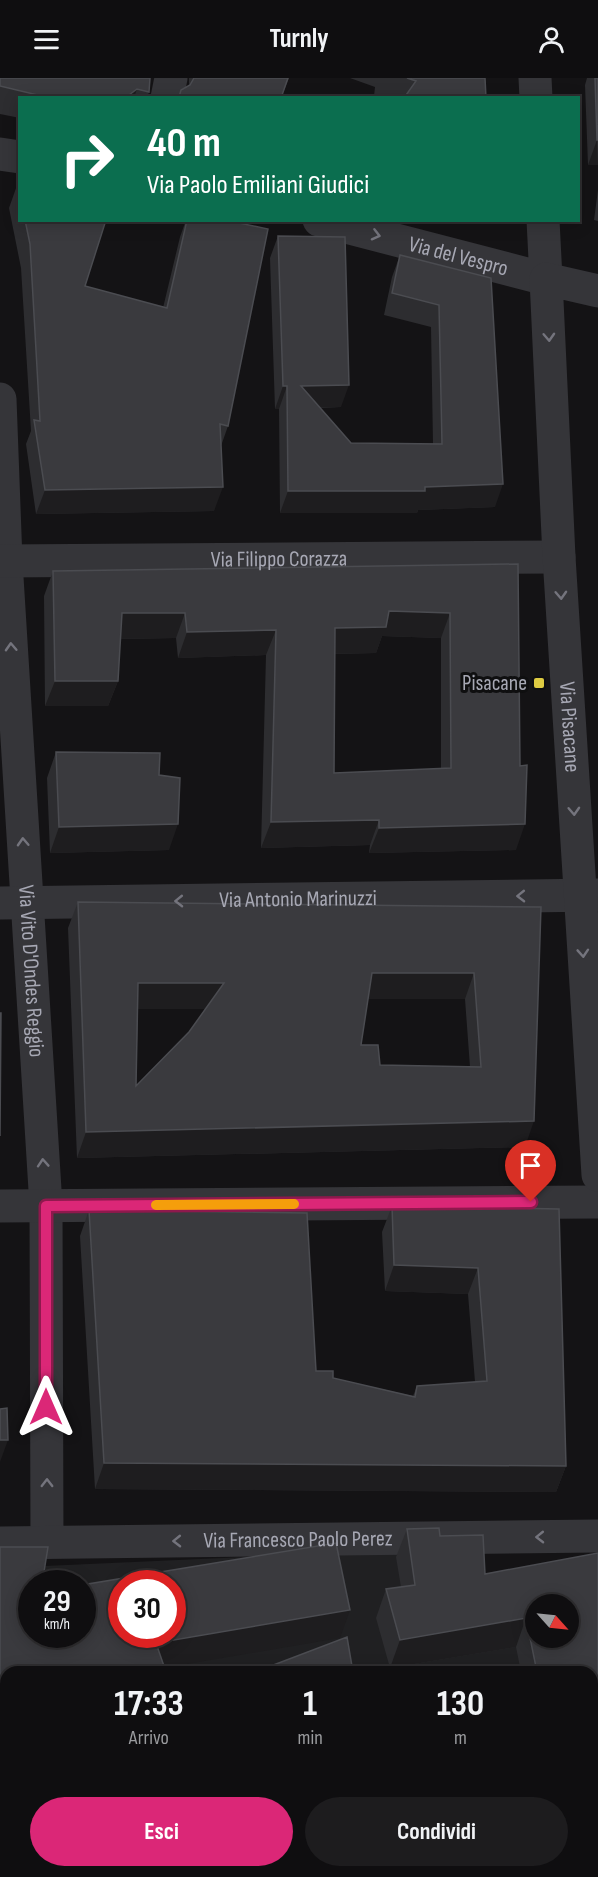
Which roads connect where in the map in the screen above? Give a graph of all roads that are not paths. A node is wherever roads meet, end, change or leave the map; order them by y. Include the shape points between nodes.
1 (171, 78) edge
2 (535, 78) edge
3 (167, 96) edge
4 (536, 96) edge
5 (0, 154) edge
6 (18, 157) edge
7 (327, 222) edge
8 (543, 222) edge
9 (546, 279) junction
10 (598, 291) edge
11 (0, 399) edge
12 (559, 557) junction
13 (3, 561) edge
14 (589, 895) edge
15 (13, 903) edge
16 (598, 1175) edge
17 (598, 1202) edge
18 (0, 1206) edge
19 (46, 1206) junction
20 (598, 1536) edge
21 (0, 1542) edge
22 (47, 1542) junction

1 - 3 street
2 - 4 street
5 - 6 street
7 -> 9 street, Via del Vespro
8 - 9 street, Via Pisacane
9 - 10 street, Via del Vespro
9 -> 12 street, Via Pisacane
11 - 13 street, Via Vito D'Ondes Reggio
12 - 13 street, Via Filippo Corazza
12 -> 14 street, Via Pisacane
15 -> 13 street, Via Vito D'Ondes Reggio
14 -> 15 street, Via Antonio Marinuzzi
14 -> 16 street, Via Pisacane
19 -> 15 street, Via Vito D'Ondes Reggio
17 - 19 street
18 - 19 street
22 -> 19 street, Via Vito D'Ondes Reggio
20 -> 22 street, Via Francesco Paolo Perez
21 - 22 street, Via Francesco Paolo Perez

